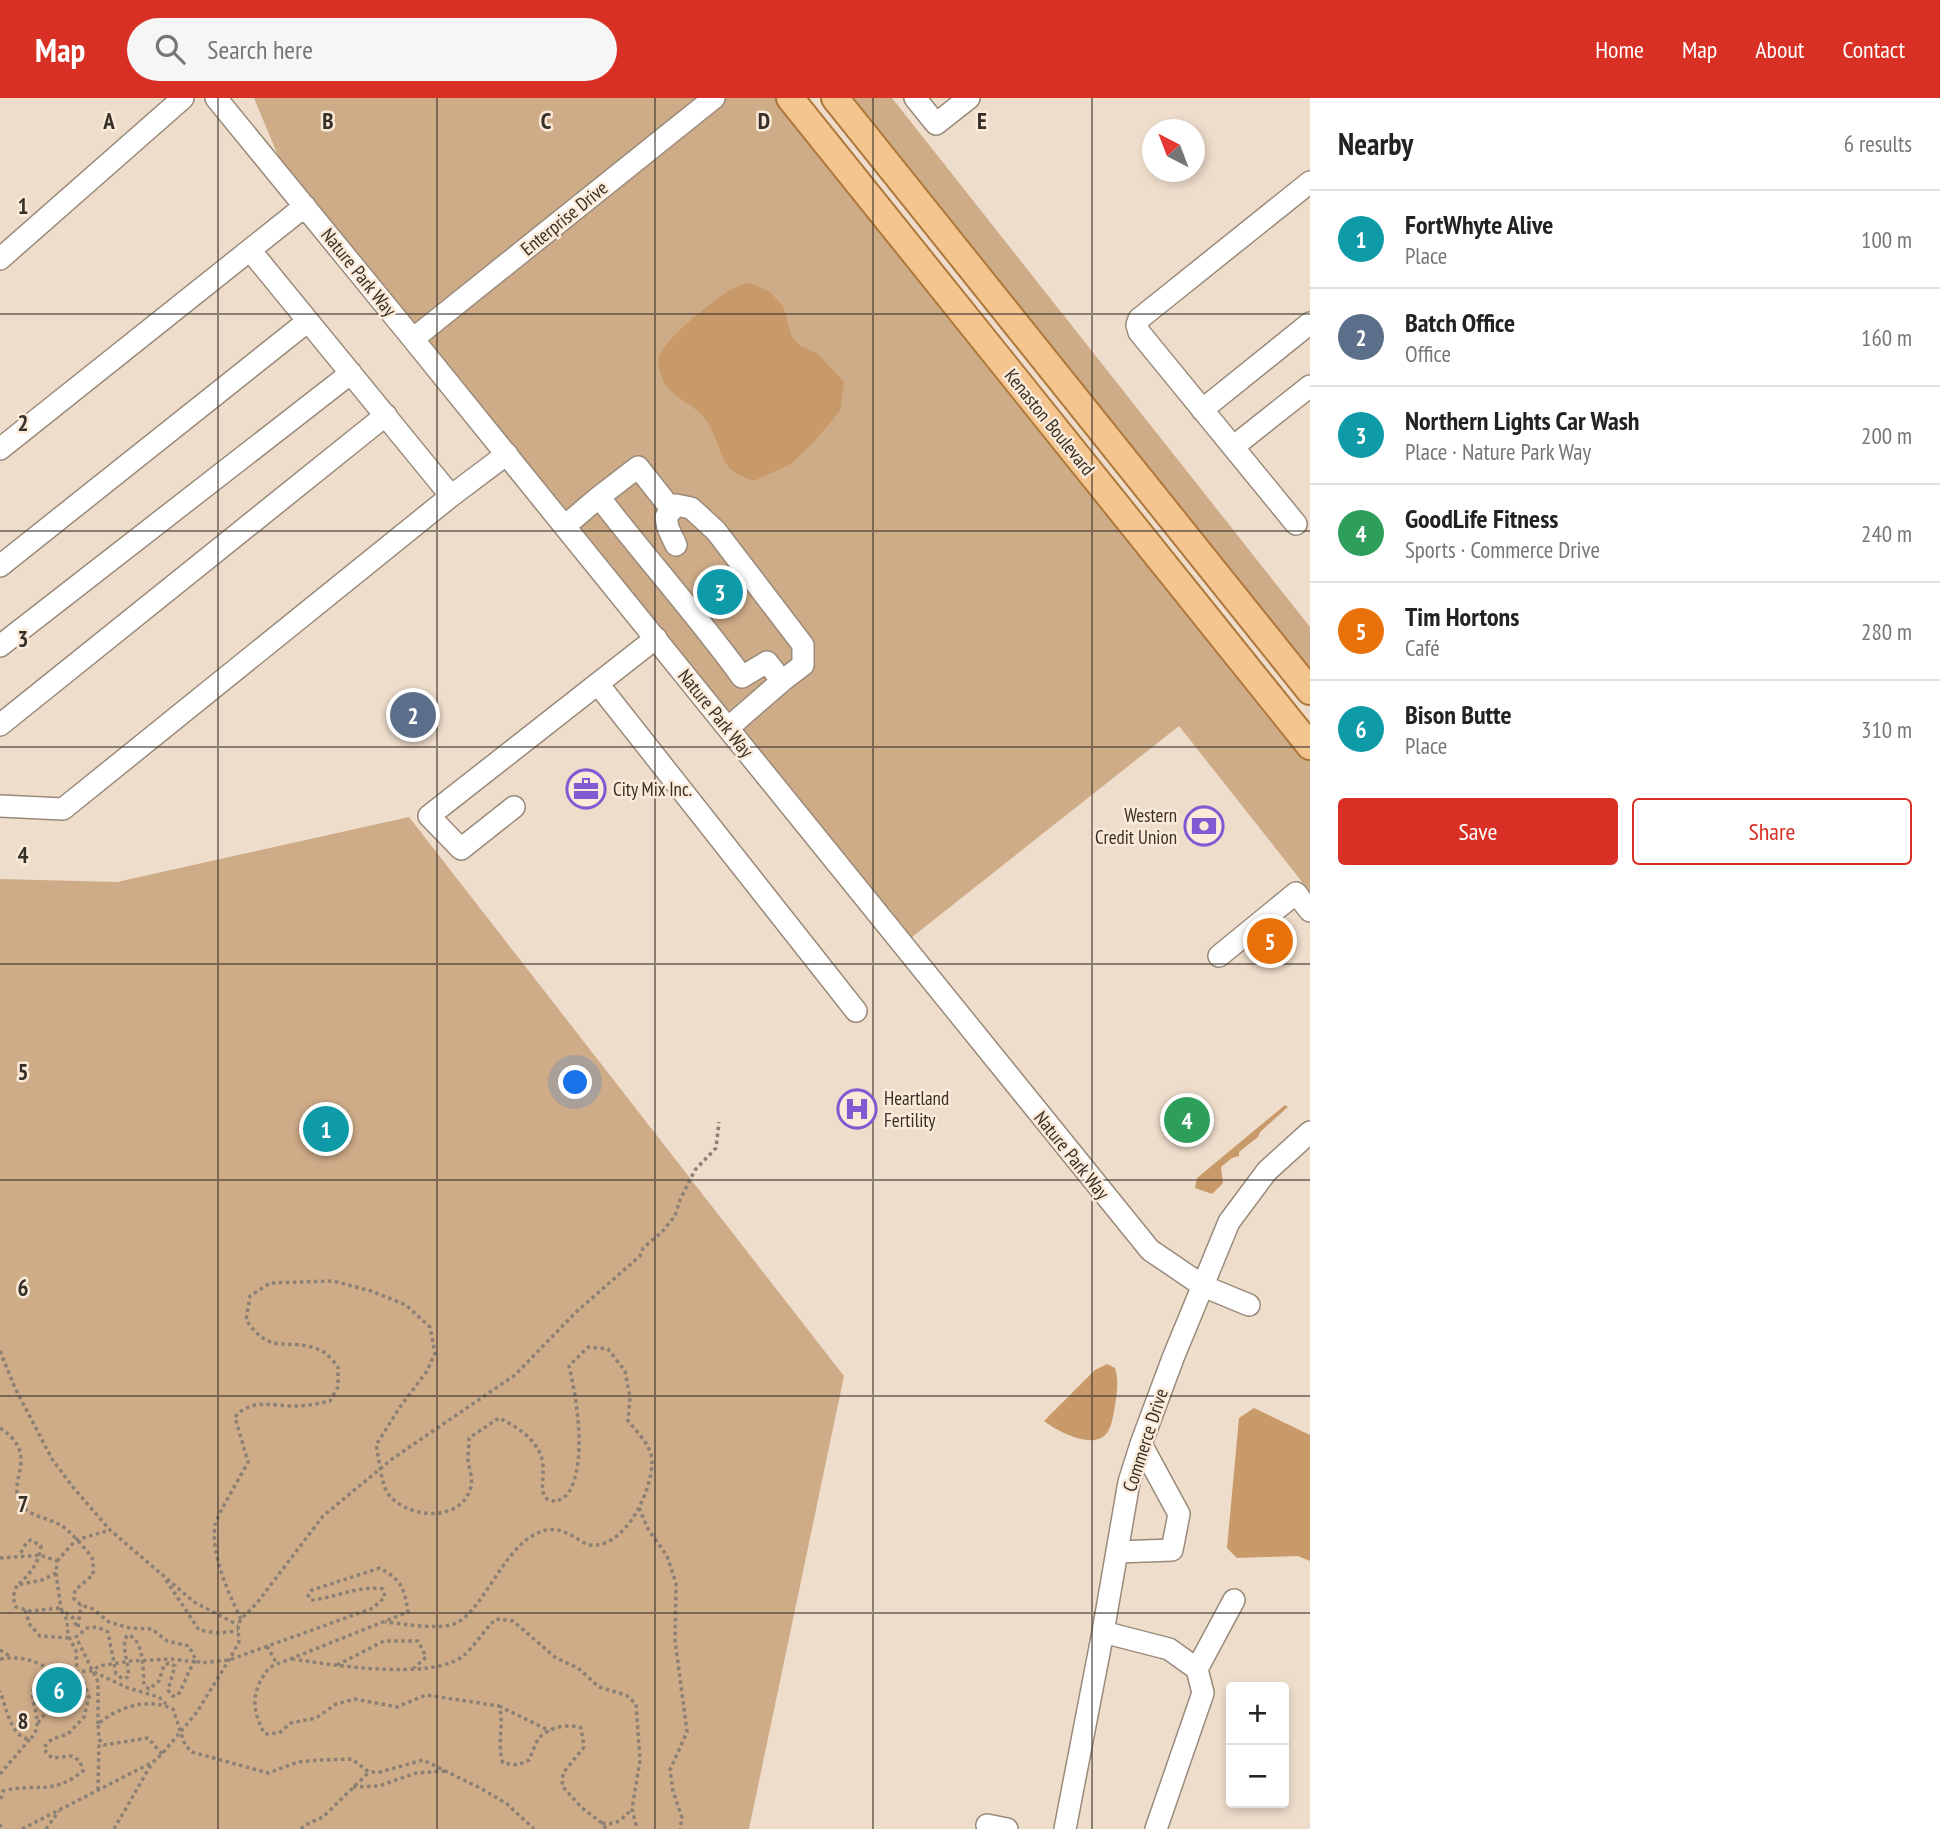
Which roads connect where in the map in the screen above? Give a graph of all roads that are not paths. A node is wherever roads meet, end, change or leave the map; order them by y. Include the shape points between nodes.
1 (183, 98) edge
2 (215, 98) edge
3 (714, 98) edge
4 (790, 98) edge
5 (835, 98) edge
6 (915, 98) edge
7 (969, 98) edge
8 (1310, 181) edge
9 (304, 206) junction
10 (250, 250) junction
11 (0, 259) edge
12 (308, 321) junction
13 (1310, 323) edge
14 (413, 339) junction
15 (351, 373) junction
16 (1310, 386) edge
17 (1202, 410) junction
18 (386, 415) junction
19 (1233, 447) junction
20 (0, 449) edge
21 (507, 454) junction
22 (451, 496) junction
23 (598, 497) junction
24 (672, 510) junction
25 (1296, 524) dead end
26 (565, 526) junction
27 (676, 545) dead end
28 (0, 566) edge
29 (656, 638) junction
30 (0, 646) edge
31 (782, 681) junction
32 (598, 684) junction
33 (1310, 691) edge
34 (0, 725) edge
35 (728, 728) junction
36 (1310, 746) edge
37 (0, 806) edge
38 (514, 807) dead end
39 (1310, 911) edge
40 (1219, 956) dead end
41 (856, 1011) dead end
42 (1310, 1132) edge
43 (1203, 1286) junction
44 (1249, 1305) dead end
45 (1141, 1444) junction
46 (1117, 1552) junction
47 (1234, 1600) dead end
48 (1103, 1632) junction
49 (1197, 1669) junction
50 (1065, 1829) edge
51 (1156, 1829) edge

1 - 11 street
2 - 9 street, Nature Park Way
3 - 14 street, Enterprise Drive
4 - 36 main road, Kenaston Boulevard
5 - 33 main road, Kenaston Boulevard
6 - 7 street via 936,124
8 - 17 street via 1139,319 1139,332
9 - 10 street
9 - 14 street, Nature Park Way
10 - 12 street
10 - 20 street
12 - 15 street
12 - 28 street
13 - 17 street
14 - 21 street, Nature Park Way
15 - 18 street
15 - 30 street
16 - 19 street
17 - 19 street
18 - 22 street
18 - 34 street
19 - 25 street
21 - 22 street
21 - 26 street, Nature Park Way
22 - 37 street via 63,810
23 - 24 street via 638,467
23 - 26 street
23 - 31 street via 742,677 767,662
24 - 27 street via 666,517 667,528
24 - 31 street via 676,505 691,508 716,531 803,645 803,664
26 - 29 street, Nature Park Way
29 - 32 street
29 - 35 street, Nature Park Way
31 - 35 street
32 - 38 street via 429,816 461,849
32 - 41 street
35 - 43 street, Nature Park Way via 1150,1250
39 - 40 street via 1296,893
42 - 43 street, Commerce Drive via 1267,1171 1229,1223
43 - 44 street, Nature Park Way
43 - 45 street, Commerce Drive
45 - 46 street, Commerce Drive
45 - 46 street via 1180,1514 1172,1550
46 - 48 street, Commerce Drive
47 - 49 street
48 - 49 street via 1169,1649
48 - 50 street, Commerce Drive
49 - 51 street via 1203,1692

